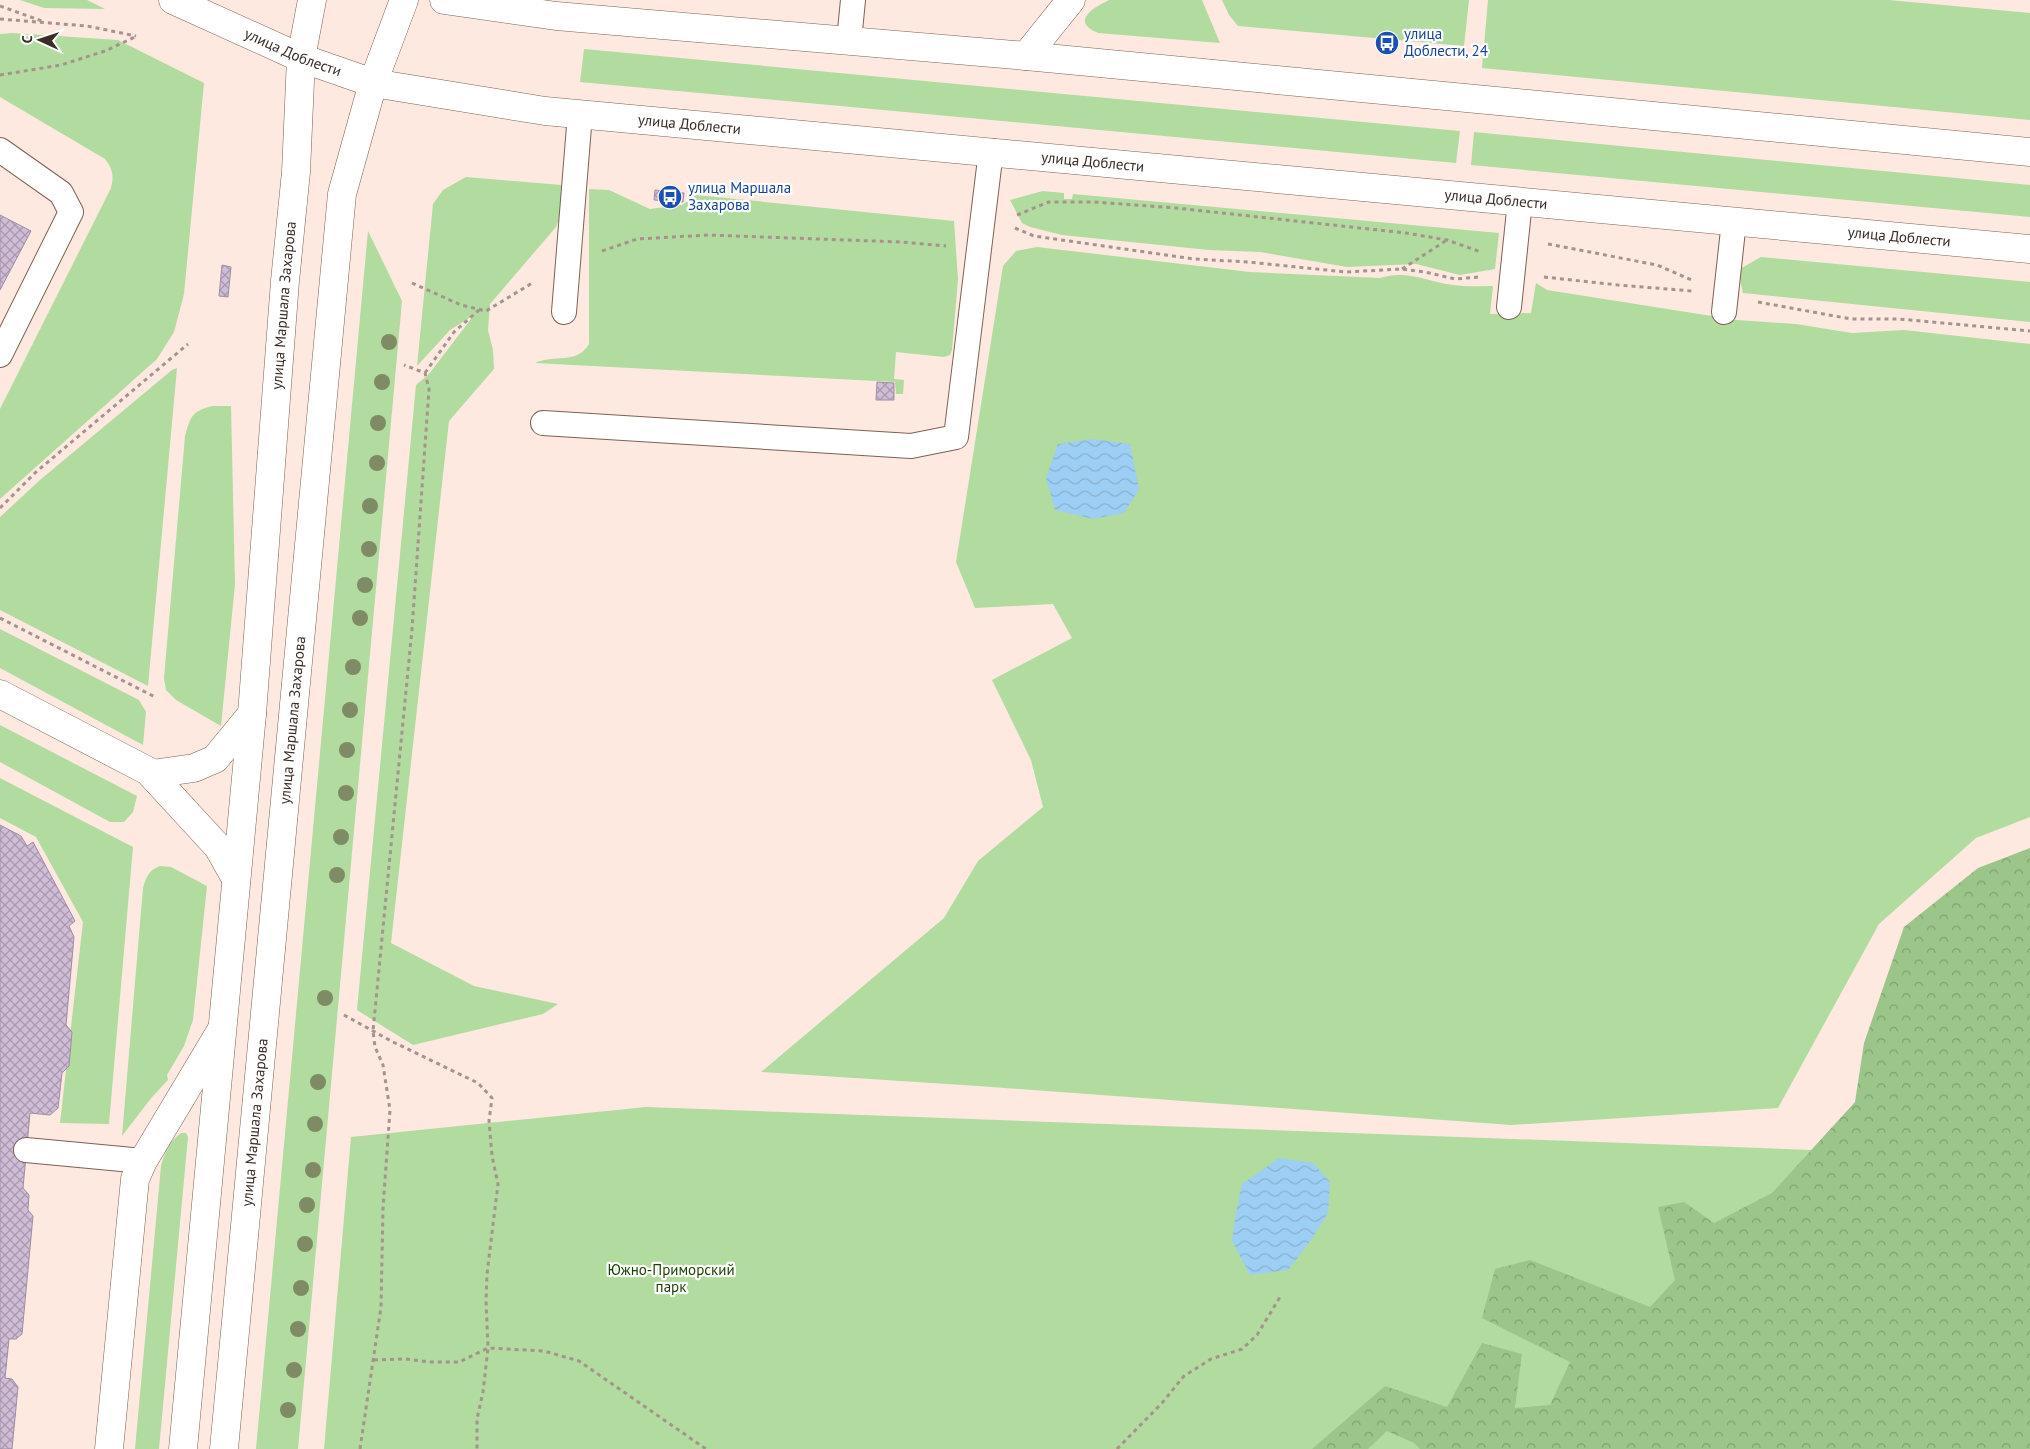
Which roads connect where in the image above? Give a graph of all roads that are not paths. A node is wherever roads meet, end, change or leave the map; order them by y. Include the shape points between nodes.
1 (173, 0) edge
2 (312, 0) edge
3 (404, 0) edge
4 (444, 0) edge
5 (853, 0) edge
6 (1071, 0) edge
7 (849, 41) junction
8 (1026, 56) junction
9 (301, 58) junction
10 (373, 83) junction
11 (580, 114) junction
12 (0, 150) edge
13 (991, 151) junction
14 (2030, 152) edge
15 (1520, 201) junction
16 (1734, 221) junction
17 (2030, 249) edge
18 (1725, 304) road end
19 (1509, 307) dead end
20 (564, 312) dead end
21 (0, 355) edge
22 (544, 423) dead end
23 (0, 694) edge
24 (252, 714) junction
25 (152, 774) junction
26 (236, 879) junction
27 (222, 1030) junction
28 (26, 1150) dead end
29 (143, 1161) junction
30 (109, 1449) edge
31 (183, 1449) edge
32 (224, 1449) edge

1 - 9 street, улица Доблести
2 - 9 street, улица Маршала Захарова
3 - 10 street, улица Маршала Захарова
4 - 7 street via 556,16
5 - 7 lane
6 - 8 street
7 - 8 street
8 - 14 street
9 - 10 street, улица Доблести
9 - 24 street, улица Маршала Захарова via 296,172
10 - 11 street, улица Доблести
10 - 32 street, улица Маршала Захарова via 342,194
11 - 13 street, улица Доблести
11 - 20 lane
12 - 21 lane via 61,193 71,212
13 - 15 street, улица Доблести
13 - 22 lane via 956,437 911,446
15 - 16 street, улица Доблести
15 - 19 lane
16 - 17 street, улица Доблести
16 - 18 lane
23 - 25 street
24 - 25 street via 215,759 194,768
24 - 26 street, улица Маршала Захарова
25 - 26 street via 218,846
26 - 27 street, улица Маршала Захарова
27 - 29 street
27 - 31 street, улица Маршала Захарова
28 - 29 lane
29 - 30 street via 135,1179

